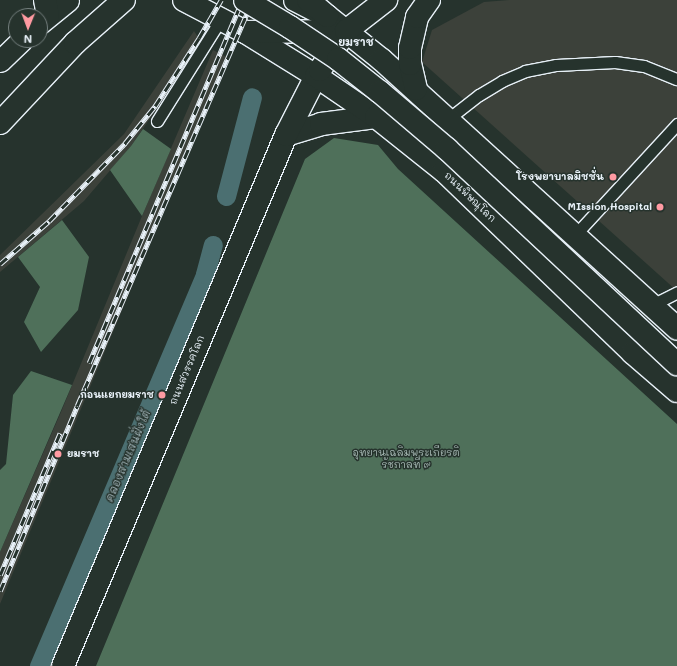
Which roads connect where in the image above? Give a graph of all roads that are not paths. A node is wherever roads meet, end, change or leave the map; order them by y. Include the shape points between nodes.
1 (68, 0) edge
2 (124, 0) edge
3 (184, 0) edge
4 (245, 0) edge
5 (295, 0) edge
6 (308, 0) edge
7 (386, 0) edge
8 (429, 0) edge
9 (48, 11) edge
10 (327, 16) junction
11 (221, 19) junction
12 (243, 31) junction
13 (346, 31) junction
14 (14, 48) edge
15 (0, 62) edge
16 (316, 76) junction
17 (677, 79) edge
18 (416, 89) junction
19 (376, 117) junction
20 (448, 119) junction
21 (156, 121) dead end
22 (0, 123) edge
23 (677, 124) edge
24 (286, 135) junction
25 (575, 235) junction
26 (677, 292) edge
27 (652, 305) junction
28 (677, 328) edge
29 (677, 364) edge
30 (677, 391) edge
31 (63, 666) edge

1 - 9 street
2 - 22 main road via 74,43
3 - 11 main road, ถนนพิษณุโลก
4 - 29 main road, bridge via 338,59 380,92 447,149
5 - 10 main road
6 - 10 main road
7 - 13 main road, ถนนสวรรคโลก
8 - 18 main road via 417,17 410,48 410,64
10 - 13 main road
11 - 12 main road, ถนนพิษณุโลก
11 - 21 lane
12 - 13 main road
12 - 16 main road, ถนนพิษณุโลก
13 - 16 main road, ถนนสวรรคโลก
13 - 18 main road
14 - 15 street
16 - 19 main road, ถนนพิษณุโลก
16 - 24 main road, ถนนสวรรคโลก
17 - 20 lane via 644,66 615,62 556,65 525,72 502,81
18 - 20 main road
19 - 24 main road via 321,124
19 - 30 main road, ถนนพิษณุโลก via 444,171 632,353
20 - 25 main road
23 - 25 lane
24 - 31 main road, ถนนสวรรคโลก
25 - 27 main road
26 - 27 lane
27 - 28 main road

